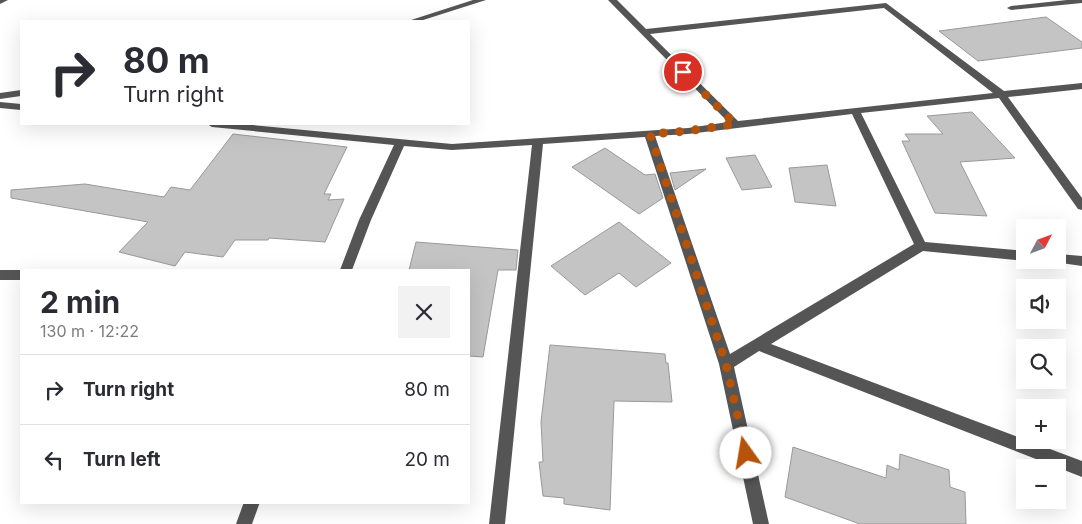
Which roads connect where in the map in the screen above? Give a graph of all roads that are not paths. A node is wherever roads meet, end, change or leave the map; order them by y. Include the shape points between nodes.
1 (4, 0) edge
2 (482, 0) edge
3 (612, 0) edge
4 (1082, 1) edge
5 (0, 2) edge
6 (1011, 8) dead end
7 (415, 20) edge
8 (644, 32) junction
9 (1082, 86) edge
10 (20, 93) edge
11 (1000, 93) junction
12 (0, 96) edge
13 (0, 105) edge
14 (20, 106) edge
15 (855, 110) junction
16 (735, 124) junction
17 (223, 125) edge
18 (650, 134) junction
19 (401, 141) junction
20 (538, 141) junction
21 (1082, 206) edge
22 (921, 246) junction
23 (1016, 255) edge
24 (1066, 260) edge
25 (1082, 261) edge
26 (346, 269) edge
27 (0, 275) edge
28 (20, 275) edge
29 (758, 345) junction
30 (726, 364) junction
31 (1082, 469) edge
32 (251, 504) edge
33 (244, 524) edge
34 (496, 524) edge
35 (761, 524) edge

1 - 5 street
2 - 7 street
3 - 8 street
4 - 6 street
8 - 11 street via 886,5
8 - 16 street
9 - 11 street
10 - 12 street
11 - 15 street
11 - 21 street
13 - 14 street
15 - 16 street
15 - 22 street
16 - 18 street
17 - 19 street
18 - 20 street
18 - 30 street
19 - 20 street via 452,147
19 - 26 street
20 - 34 street
22 - 23 street
22 - 29 street
24 - 25 street
27 - 28 street
29 - 30 street
29 - 31 street
30 - 35 street
32 - 33 street

